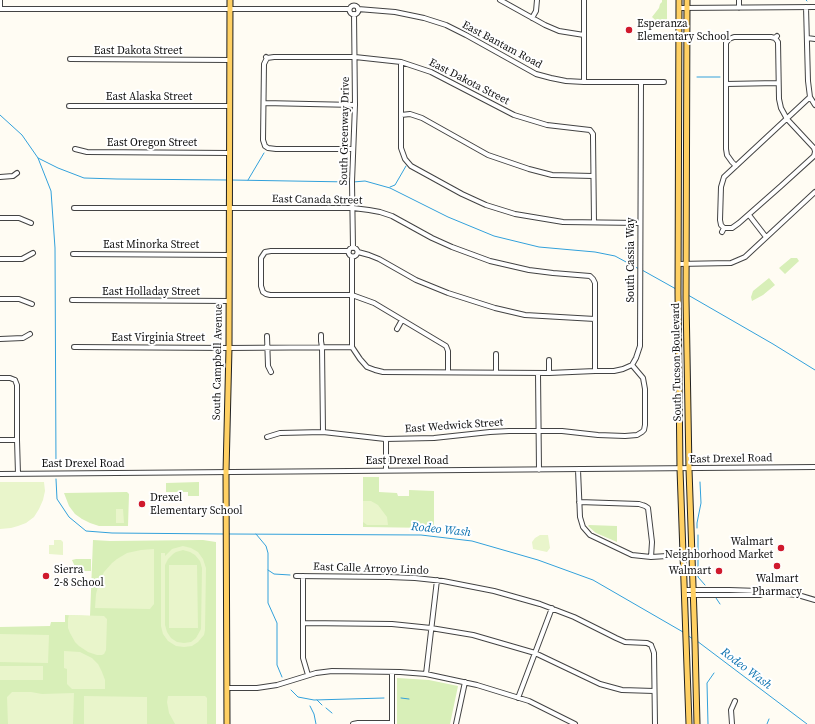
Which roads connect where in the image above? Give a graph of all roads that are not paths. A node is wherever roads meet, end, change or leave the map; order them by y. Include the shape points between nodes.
1 (0, 0) edge
2 (230, 0) edge
3 (500, 0) edge
4 (537, 0) edge
5 (584, 0) edge
6 (679, 0) edge
7 (687, 0) edge
8 (739, 0) edge
9 (355, 2) edge
10 (806, 7) junction
11 (815, 7) edge
12 (679, 8) junction
13 (687, 8) junction
14 (739, 8) junction
15 (0, 9) edge
16 (230, 9) junction
17 (349, 9) junction
18 (358, 9) junction
19 (354, 14) junction
20 (532, 18) junction
21 (584, 35) junction
22 (807, 38) junction
23 (815, 39) edge
24 (355, 57) junction
25 (70, 59) dead end
26 (230, 60) junction
27 (401, 62) junction
28 (584, 82) junction
29 (641, 82) junction
30 (664, 82) dead end
31 (778, 83) junction
32 (726, 84) junction
33 (810, 97) junction
34 (264, 103) junction
35 (355, 105) junction
36 (815, 105) edge
37 (69, 106) dead end
38 (230, 106) junction
39 (401, 115) junction
40 (787, 119) junction
41 (75, 149) dead end
42 (353, 149) junction
43 (230, 152) junction
44 (815, 152) edge
45 (736, 166) junction
46 (17, 173) dead end
47 (593, 176) junction
48 (0, 177) edge
49 (815, 192) edge
50 (74, 208) dead end
51 (229, 208) junction
52 (353, 208) junction
53 (749, 215) junction
54 (0, 218) edge
55 (594, 222) junction
56 (31, 223) dead end
57 (640, 223) junction
58 (766, 237) junction
59 (353, 248) junction
60 (348, 251) junction
61 (33, 252) dead end
62 (358, 252) junction
63 (73, 254) dead end
64 (229, 255) junction
65 (352, 257) junction
66 (0, 259) edge
67 (678, 264) junction
68 (686, 264) junction
69 (352, 295) junction
70 (0, 299) edge
71 (72, 300) dead end
72 (229, 301) junction
73 (32, 304) dead end
74 (595, 319) junction
75 (402, 320) junction
76 (397, 329) dead end
77 (30, 334) dead end
78 (321, 335) dead end
79 (267, 336) dead end
80 (0, 338) edge
81 (74, 347) dead end
82 (352, 347) junction
83 (229, 348) junction
84 (267, 348) junction
85 (322, 348) junction
86 (496, 354) dead end
87 (549, 360) dead end
88 (632, 365) junction
89 (595, 371) junction
90 (270, 372) dead end
91 (448, 372) junction
92 (496, 372) junction
93 (538, 373) junction
94 (549, 373) junction
95 (19, 377) dead end
96 (0, 378) edge
97 (15, 380) junction
98 (323, 432) junction
99 (539, 432) junction
100 (267, 437) dead end
101 (386, 439) junction
102 (0, 440) edge
103 (17, 440) junction
104 (815, 467) edge
105 (680, 469) junction
106 (689, 469) junction
107 (386, 470) junction
108 (539, 470) junction
109 (578, 470) junction
110 (226, 472) junction
111 (0, 474) edge
112 (18, 474) junction
113 (579, 502) junction
114 (683, 555) junction
115 (651, 557) junction
116 (296, 576) dead end
117 (304, 576) junction
118 (437, 580) junction
119 (685, 592) junction
120 (693, 592) junction
121 (815, 600) edge
122 (552, 608) junction
123 (303, 623) junction
124 (431, 628) junction
125 (535, 653) junction
126 (392, 672) junction
127 (426, 674) junction
128 (308, 675) junction
129 (465, 682) junction
130 (227, 688) junction
131 (654, 691) junction
132 (518, 698) junction
133 (735, 701) dead end
134 (573, 723) edge
135 (227, 724) edge
136 (351, 724) edge
137 (392, 724) edge
138 (456, 724) edge
139 (655, 724) edge
140 (688, 724) edge
141 (697, 724) edge
142 (732, 724) edge

1 - 15 street
2 - 16 main road, South Campbell Avenue
3 - 20 street
4 - 20 street
5 - 21 street
6 - 12 main road, South Tucson Boulevard
7 - 13 main road, South Tucson Boulevard
8 - 14 street
9 - 17 street
9 - 18 street
10 - 11 street
10 - 14 street
10 - 22 street
12 - 13 street
12 - 67 main road, South Tucson Boulevard
13 - 14 street
13 - 68 main road, South Tucson Boulevard
15 - 16 street
16 - 17 street
16 - 26 main road, South Campbell Avenue
17 - 19 street via 350,13
18 - 19 street
18 - 28 street, East Bantam Road via 395,12 446,25 536,74
19 - 24 street, South Greenway Drive
20 - 21 street via 559,31
21 - 28 street
22 - 23 street
22 - 33 street
24 - 27 street, East Dakota Street
24 - 34 street, East Dakota Street via 266,58
24 - 35 street, South Greenway Drive
25 - 26 street, East Dakota Street
26 - 38 main road, South Campbell Avenue
27 - 39 street
27 - 47 street, East Dakota Street via 431,72 514,115 560,128 591,130
28 - 29 street, East Bantam Road
29 - 30 street, East Bantam Road
29 - 57 street, South Cassia Way
31 - 32 street
31 - 32 street via 776,37 734,37 727,38 726,43
31 - 40 street via 781,108
32 - 45 street via 726,149 727,155
33 - 36 street
33 - 40 street
34 - 35 street
34 - 42 street via 265,148
35 - 42 street, South Greenway Drive
37 - 38 street, East Alaska Street
38 - 43 main road, South Campbell Avenue
39 - 47 street via 410,114 422,118 488,155 529,169 552,174
39 - 55 street via 401,148 405,159 421,172 486,205 515,214 563,222
40 - 44 street
40 - 45 street
41 - 43 street, East Oregon Street via 87,152
42 - 52 street, South Greenway Drive
43 - 51 main road, South Campbell Avenue
44 - 53 street via 814,156
45 - 53 street via 724,177 720,188 720,220 723,230 732,228
46 - 48 street via 13,176
47 - 55 street
49 - 58 street
50 - 51 street, East Canada Street
51 - 52 street, East Canada Street
51 - 64 main road, South Campbell Avenue
52 - 59 street, South Greenway Drive
52 - 74 street, East Canada Street via 392,216 452,247 490,261 529,270 590,276 594,278 595,283
53 - 58 street
54 - 56 street via 18,218
55 - 57 street
57 - 88 street, South Cassia Way via 640,346
58 - 68 street via 745,257 731,263
59 - 60 street
59 - 62 street
60 - 65 street
60 - 69 street via 265,252 262,255 261,286 263,292 270,295
61 - 66 street via 22,258
62 - 65 street
62 - 74 street via 369,254 416,280 495,308 525,315
63 - 64 street, East Minorka Street
64 - 72 main road, South Campbell Avenue
65 - 69 street
67 - 68 street
67 - 105 main road, South Tucson Boulevard
68 - 106 main road, South Tucson Boulevard
69 - 75 street via 374,303
69 - 82 street
70 - 73 street via 19,299
71 - 72 street, East Holladay Street
72 - 83 main road, South Campbell Avenue
74 - 89 street
75 - 76 street
75 - 91 street via 446,345
77 - 80 street via 23,338
78 - 85 street
79 - 84 street
81 - 83 street, East Virginia Street
82 - 85 street, East Virginia Street
82 - 91 street via 367,367 375,370
83 - 84 street, East Virginia Street
83 - 110 main road, South Campbell Avenue
84 - 85 street, East Virginia Street
84 - 90 street
85 - 98 street
86 - 92 street
87 - 94 street
88 - 89 street via 614,372
88 - 99 street, East Wedwick Street via 643,378 645,389 643,433 625,436 562,431
89 - 94 street
91 - 92 street
92 - 93 street
93 - 94 street
93 - 99 street
95 - 97 street
96 - 97 street
97 - 103 street
98 - 100 street, East Wedwick Street via 280,433
98 - 101 street, East Wedwick Street
99 - 101 street, East Wedwick Street via 490,432 434,438
99 - 108 street
101 - 107 street
102 - 103 street
103 - 112 street
104 - 106 street, East Drexel Road
105 - 106 street, East Drexel Road
105 - 109 street, East Drexel Road
105 - 114 main road, South Tucson Boulevard
106 - 120 main road, South Tucson Boulevard
107 - 108 street, East Drexel Road
107 - 110 street, East Drexel Road
108 - 109 street, East Drexel Road
109 - 113 street
110 - 112 street, East Drexel Road
110 - 130 main road, South Campbell Avenue
111 - 112 street, East Drexel Road
113 - 115 street via 580,517 590,535 632,555
113 - 115 street via 646,504 652,542
114 - 115 street
114 - 119 main road, South Tucson Boulevard
116 - 117 street, East Calle Arroyo Lindo
117 - 118 street, East Calle Arroyo Lindo
117 - 123 street
118 - 122 street, East Calle Arroyo Lindo via 494,591
118 - 124 street
119 - 120 street
119 - 140 main road, South Tucson Boulevard
120 - 121 street via 798,595
120 - 141 main road, South Tucson Boulevard
122 - 125 street
122 - 131 street, East Calle Arroyo Lindo via 625,642 652,644
123 - 124 street via 392,624
123 - 128 street via 303,658
124 - 125 street via 473,635
124 - 127 street
125 - 131 street via 600,684 622,690
125 - 132 street
126 - 127 street
126 - 128 street via 332,671
126 - 137 street
127 - 129 street
128 - 130 street via 276,686
129 - 132 street
129 - 138 street
130 - 135 main road, South Campbell Avenue
131 - 139 street
132 - 134 street
133 - 142 street via 731,710
136 - 137 street

